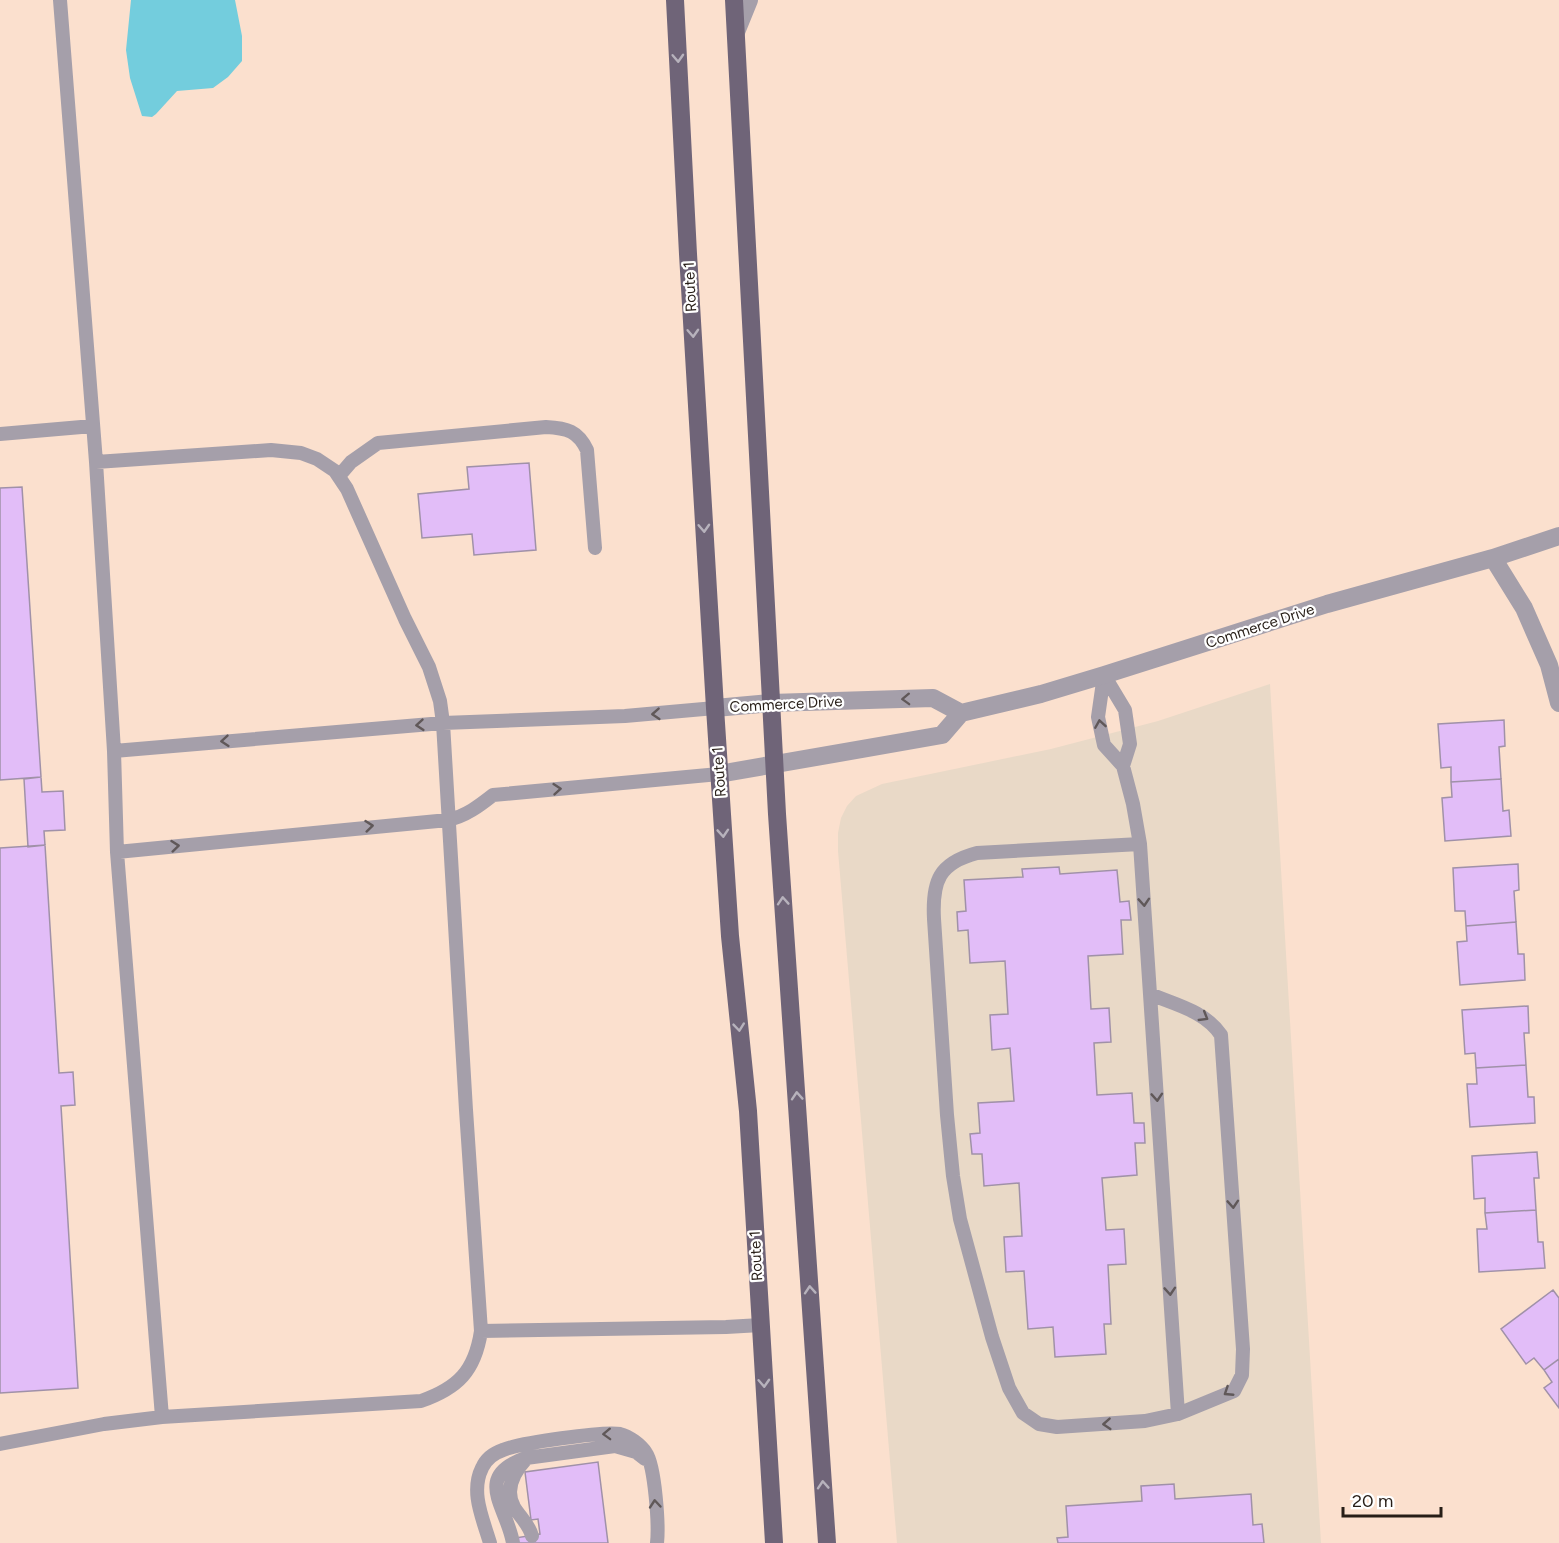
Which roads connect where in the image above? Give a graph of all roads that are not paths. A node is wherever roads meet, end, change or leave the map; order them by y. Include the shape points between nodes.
1 (60, 0) edge
2 (675, 0) edge
3 (734, 0) edge
4 (749, 0) edge
5 (736, 32) junction
6 (93, 426) junction
7 (0, 434) edge
8 (96, 462) junction
9 (339, 476) junction
10 (1559, 536) edge
11 (595, 548) dead end
12 (1493, 558) junction
13 (1104, 675) junction
14 (771, 703) junction
15 (1559, 704) edge
16 (715, 708) junction
17 (961, 713) junction
18 (443, 723) junction
19 (114, 751) junction
20 (775, 764) junction
21 (1123, 766) junction
22 (719, 774) junction
23 (448, 820) junction
24 (1140, 844) junction
25 (117, 852) junction
26 (1150, 994) junction
27 (760, 1325) junction
28 (481, 1331) junction
29 (1178, 1414) junction
30 (162, 1417) junction
31 (0, 1444) edge
32 (526, 1458) junction
33 (651, 1464) junction
34 (532, 1536) dead end
35 (490, 1543) edge
36 (513, 1543) edge
37 (657, 1543) edge
38 (774, 1543) edge
39 (827, 1543) edge

1 - 6 lane
2 -> 16 main road, Route 1
3 - 5 main road
4 - 5 street
5 - 14 main road
6 - 7 lane
6 - 8 lane
8 - 9 lane via 271,450 317,459
8 - 19 lane
9 - 11 lane via 378,443 546,427 568,429 582,439 587,450
9 - 18 lane via 429,667
10 - 12 street, Commerce Drive
12 - 13 street, Commerce Drive via 1327,604
12 - 15 street via 1524,608 1550,665
13 - 17 street, Commerce Drive
13 - 21 lane via 1125,710 1130,744
21 -> 13 lane via 1104,745 1098,717
14 - 16 street, Commerce Drive
17 -> 14 street, Commerce Drive via 933,698
14 - 20 main road
16 -> 18 lane via 625,716
16 - 22 main road, Route 1
17 - 20 street via 942,735
18 -> 19 lane
18 - 23 lane
19 - 25 lane
20 - 22 street
39 -> 20 main road
21 - 24 lane
23 -> 22 lane via 475,809 493,795
22 -> 27 main road, Route 1 via 748,1111
25 -> 23 lane
23 - 28 lane
24 -> 26 lane
29 -> 24 lane via 1145,1421 1047,1426 1023,1413 1009,1388 960,1219 953,1176 934,919 938,878 953,861 964,856
25 - 30 lane
26 -> 29 lane
26 -> 29 lane via 1205,1017 1221,1035 1243,1349 1242,1374 1233,1391
27 - 28 lane
27 -> 38 main road, Route 1
28 - 30 lane via 479,1347 465,1374 441,1394 421,1401
30 - 31 lane
32 - 33 lane via 615,1446 636,1452
32 - 34 lane via 511,1481 510,1490 514,1506
32 - 36 lane via 506,1468 496,1487
33 -> 35 lane via 646,1451 620,1434 504,1449 483,1465 478,1482 478,1502
37 -> 33 lane

